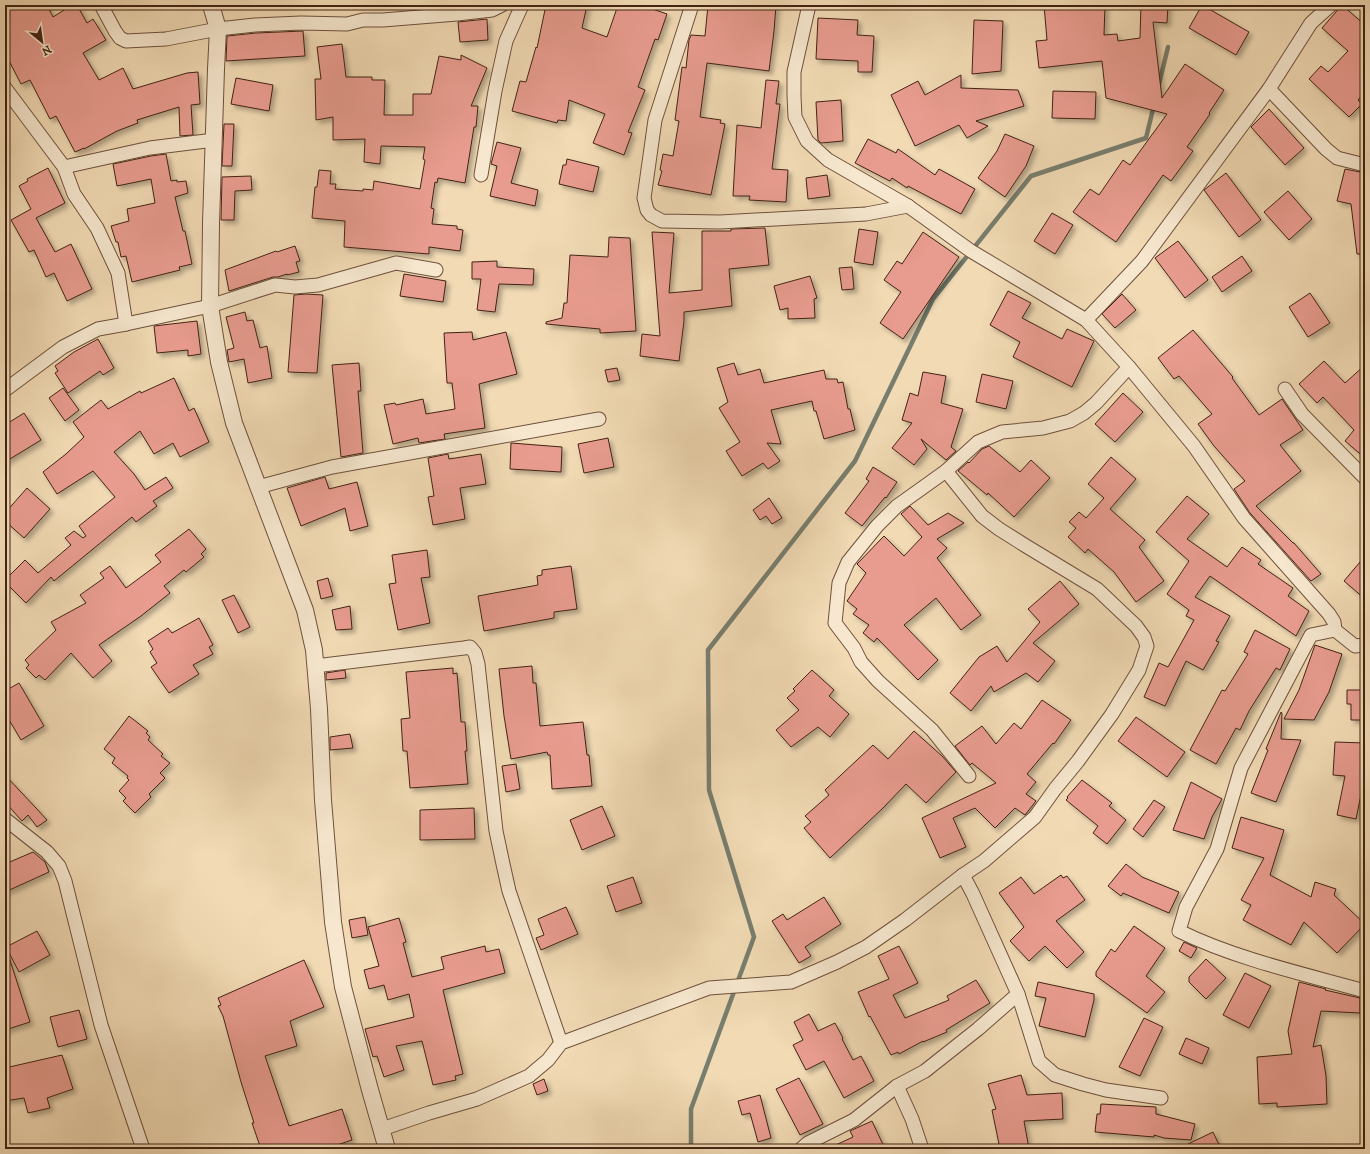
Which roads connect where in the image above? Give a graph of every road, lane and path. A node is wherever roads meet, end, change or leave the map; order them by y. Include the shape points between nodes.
1 (101, 5) edge
2 (212, 5) edge
3 (502, 5) edge
4 (522, 5) edge
5 (692, 5) edge
6 (809, 5) edge
7 (1331, 5) edge
8 (218, 29) junction
9 (5, 88) edge
10 (1269, 89) junction
11 (214, 140) junction
12 (1365, 165) edge
13 (64, 167) junction
14 (481, 175) dead end
15 (908, 206) junction
16 (436, 270) dead end
17 (210, 306) junction
18 (1086, 320) junction
19 (126, 324) junction
20 (1129, 367) junction
21 (1285, 388) dead end
22 (5, 390) edge
23 (598, 419) dead end
24 (946, 471) junction
25 (1365, 478) edge
26 (258, 487) junction
27 (1335, 630) junction
28 (1365, 645) edge
29 (315, 666) junction
30 (969, 776) dead end
31 (5, 819) edge
32 (963, 875) junction
33 (1365, 992) edge
34 (1018, 994) junction
35 (562, 1043) junction
36 (897, 1086) junction
37 (1161, 1098) dead end
38 (383, 1143) edge
39 (143, 1149) edge
40 (801, 1149) edge
41 (922, 1149) edge

1 - 8 street via 115,31 126,42 166,39
2 - 8 street
3 - 8 street via 492,10 363,20 347,24 301,23
4 - 14 street via 506,41
5 - 15 street via 655,120 644,198 651,215 662,220 720,222 866,214
6 - 15 street via 794,72 795,117 807,141 828,160
7 - 10 street via 1312,23
8 - 11 street
9 - 13 street
10 - 12 street via 1337,158
10 - 18 street via 1142,261
11 - 13 street via 150,148
11 - 17 street
13 - 19 street via 74,194 97,228 118,273
15 - 18 street via 972,251
16 - 17 street via 396,263 318,285 275,285
17 - 19 street
17 - 26 street via 219,362 234,423
18 - 20 street
19 - 22 street via 98,329 63,347
20 - 24 street via 1096,404 1070,421 1043,428 992,435 978,442
20 - 27 street via 1194,446 1244,518 1329,614
21 - 25 street via 1302,414
23 - 26 street via 332,467
24 - 30 street via 897,506 848,562 839,583 835,623 861,662 932,730
24 - 32 street via 982,516 1097,589 1136,626 1147,646 1139,670 1112,714 1035,817 984,861
26 - 29 street via 305,610
27 - 28 street via 1355,646
27 - 33 street via 1311,635 1241,768 1217,849 1186,907 1179,931 1199,941 1250,958
29 - 35 street via 470,647 475,653 502,864
29 - 38 street via 333,922 343,988
31 - 39 street via 47,852 59,866 101,1025
32 - 34 street
32 - 35 street via 866,947 791,982 709,988
34 - 36 street via 925,1071
34 - 37 street via 1039,1061 1055,1075 1106,1090
35 - 38 street via 548,1060 529,1076 477,1099 429,1113
36 - 40 street via 854,1120
36 - 41 street

